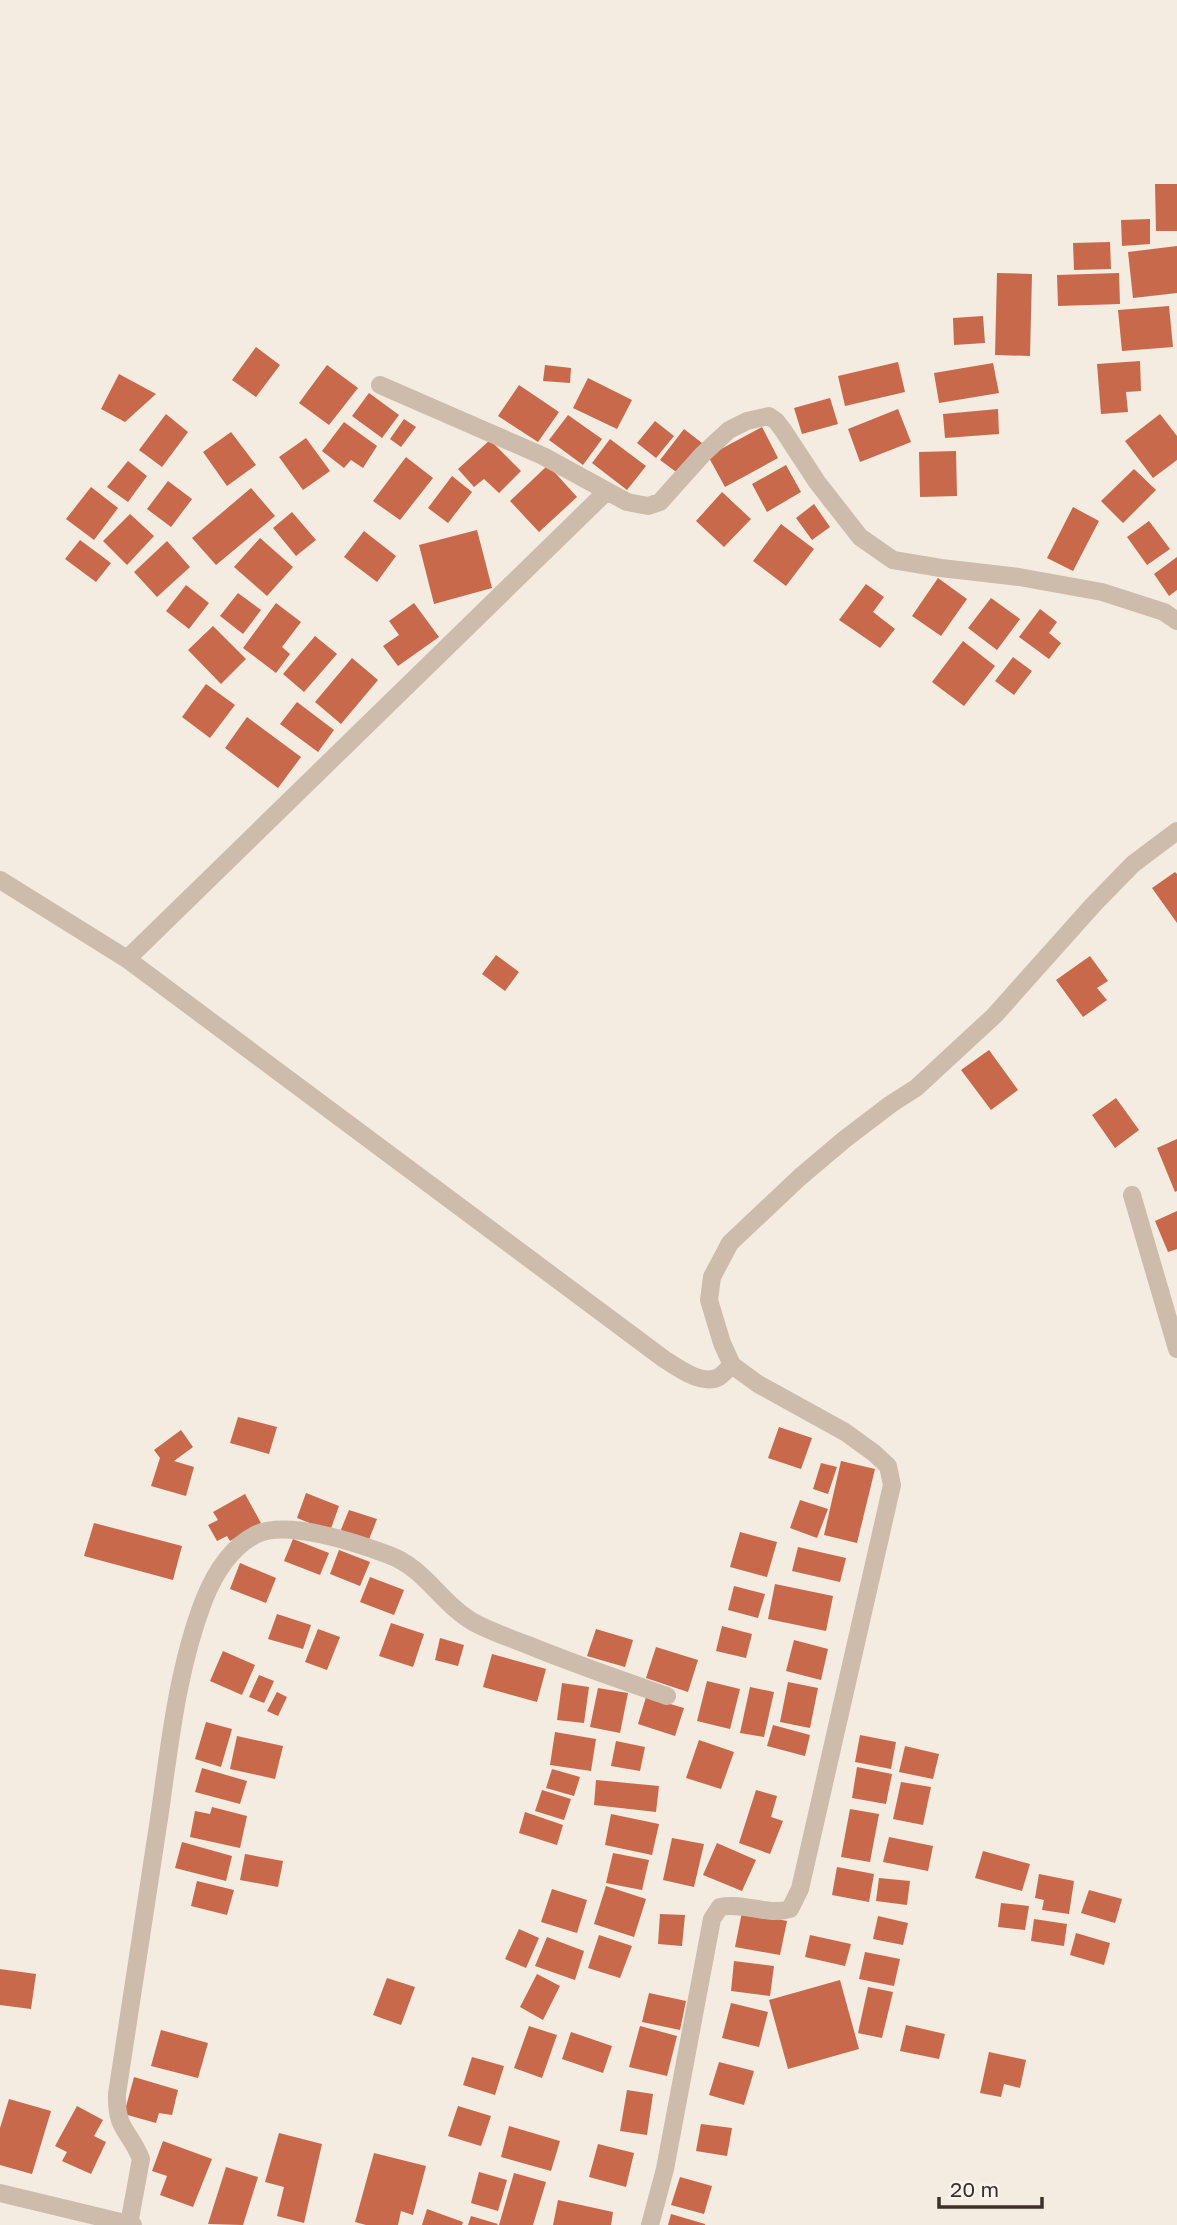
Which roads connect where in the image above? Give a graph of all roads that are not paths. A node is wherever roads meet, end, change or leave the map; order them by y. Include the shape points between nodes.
1 (380, 385) dead end
2 (606, 492) junction
3 (1177, 621) edge
4 (1177, 831) edge
5 (0, 880) edge
6 (127, 959) junction
7 (1132, 1195) dead end
8 (1177, 1349) edge
9 (732, 1365) junction
10 (667, 1696) dead end
11 (0, 2193) edge
12 (131, 2225) edge
13 (650, 2225) edge

1 - 2 street via 542,456
2 - 3 street via 641,505 660,502 714,442 747,421 769,416 860,537 893,560 1102,592 1164,612
2 - 6 street
4 - 9 street via 1133,864 994,1016 916,1088 845,1139 730,1243 712,1277 709,1300
5 - 6 street
6 - 9 street via 664,1359 707,1380
7 - 8 street
9 - 13 street via 874,1452 888,1466 892,1485 800,1889 790,1909 781,1912 730,1905 716,1910
10 - 12 street via 473,1622 422,1575 391,1555 299,1530 258,1533 232,1554 218,1570 194,1631 177,1701 157,1828 116,2109 122,2129 141,2159
11 - 12 street

